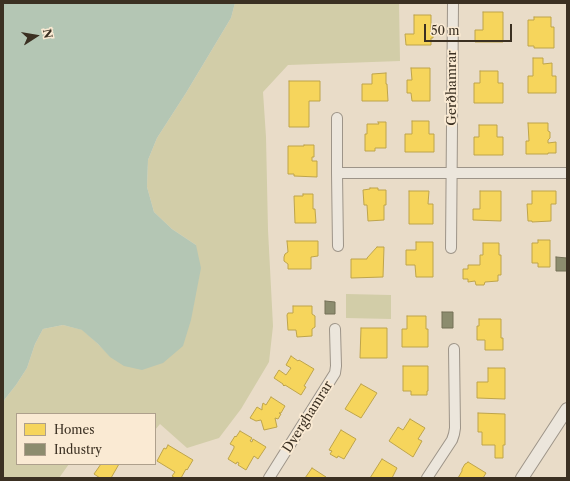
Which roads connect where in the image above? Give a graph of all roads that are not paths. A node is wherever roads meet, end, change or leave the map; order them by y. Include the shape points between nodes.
1 (452, 3) edge
2 (337, 118) dead end
3 (338, 173) junction
4 (452, 173) junction
5 (567, 173) edge
6 (338, 246) dead end
7 (451, 248) dead end
8 (335, 329) dead end
9 (454, 349) dead end
10 (567, 409) edge
11 (269, 478) edge
12 (427, 478) edge
13 (522, 478) edge

1 - 4 street, Gerðhamrar
2 - 3 street
3 - 4 street
3 - 6 street
4 - 5 street
4 - 7 street, Gerðhamrar
8 - 11 street, Dverghamrar via 335,374
9 - 12 street via 454,434
10 - 13 street

